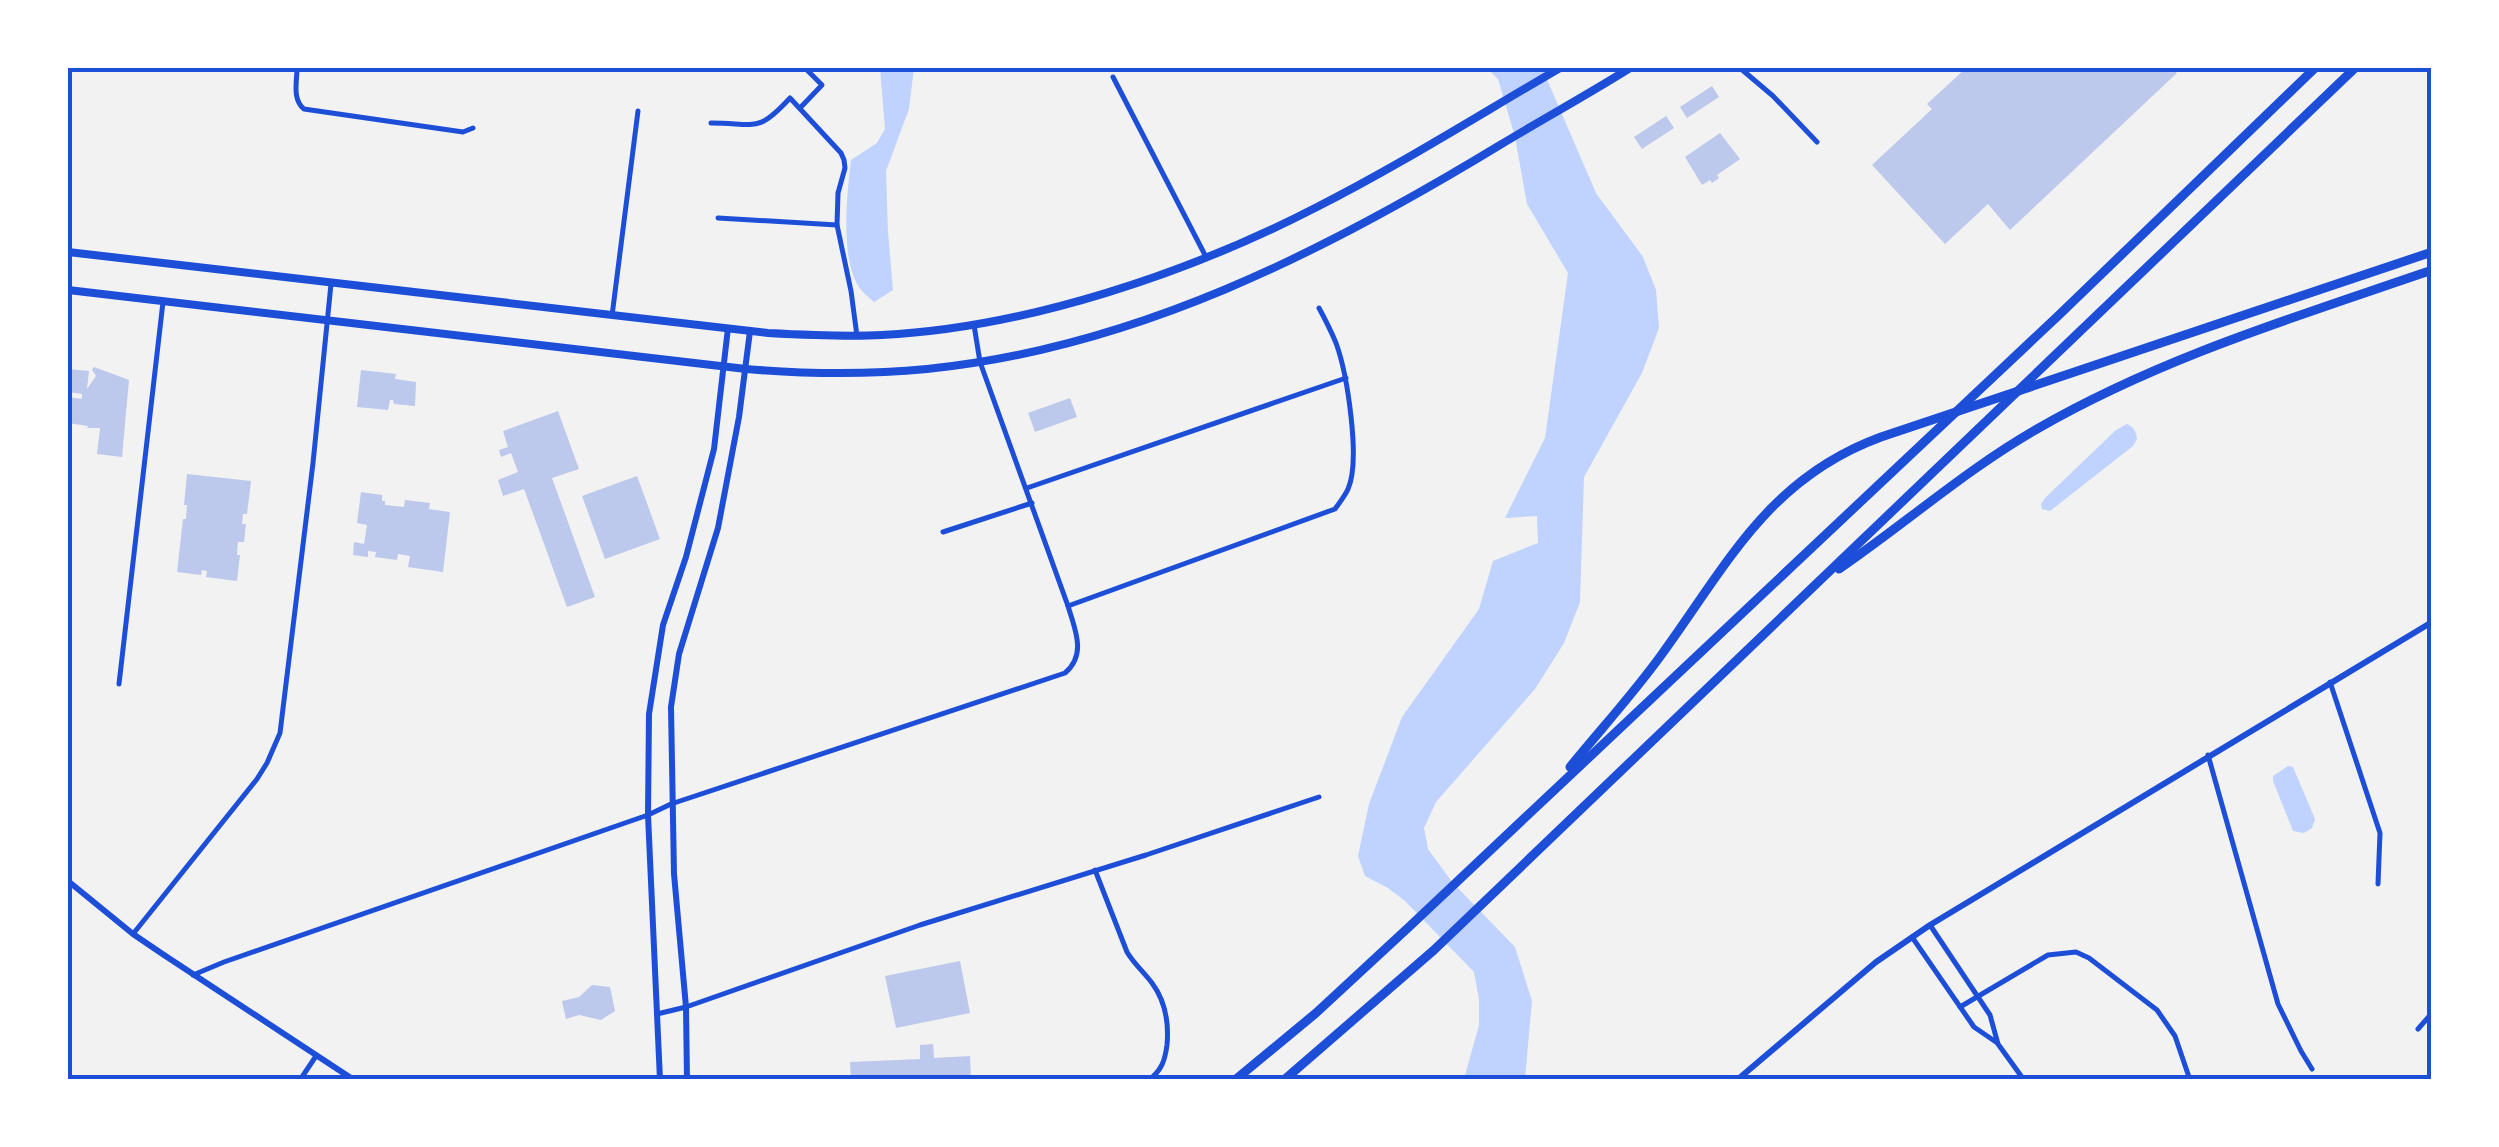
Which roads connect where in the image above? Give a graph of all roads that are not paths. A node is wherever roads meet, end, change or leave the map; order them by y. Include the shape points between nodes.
1 (298, 68) edge
2 (805, 68) edge
3 (1560, 68) edge
4 (1630, 68) edge
5 (1740, 68) edge
6 (2315, 68) edge
7 (2355, 68) edge
8 (1113, 77) dead end
9 (800, 108) junction
10 (638, 112) dead end
11 (711, 123) dead end
12 (474, 128) dead end
13 (1818, 142) dead end
14 (718, 218) dead end
15 (836, 225) junction
16 (68, 252) edge
17 (2432, 252) edge
18 (1206, 257) junction
19 (2432, 270) edge
20 (332, 282) junction
21 (68, 290) edge
22 (163, 302) junction
23 (1320, 308) dead end
24 (612, 316) junction
25 (328, 321) junction
26 (974, 325) junction
27 (728, 328) junction
28 (750, 331) junction
29 (857, 336) junction
30 (980, 362) junction
31 (724, 366) junction
32 (746, 369) junction
33 (1346, 378) junction
34 (1026, 488) junction
35 (1032, 503) junction
36 (943, 532) dead end
37 (1812, 588) junction
38 (1068, 606) junction
39 (2432, 622) edge
40 (2330, 682) junction
41 (119, 684) dead end
42 (2208, 755) junction
43 (1319, 796) dead end
44 (1543, 800) junction
45 (671, 804) junction
46 (648, 816) junction
47 (1095, 870) junction
48 (68, 881) edge
49 (2378, 884) dead end
50 (1930, 925) junction
51 (133, 934) junction
52 (1912, 937) junction
53 (193, 975) junction
54 (1977, 996) junction
55 (1960, 1007) junction
56 (686, 1008) junction
57 (2432, 1013) edge
58 (656, 1014) junction
59 (2418, 1030) dead end
60 (1998, 1044) junction
61 (316, 1056) junction
62 (2312, 1069) dead end
63 (300, 1080) edge
64 (354, 1080) edge
65 (660, 1080) edge
66 (687, 1080) edge
67 (1149, 1080) edge
68 (1235, 1080) edge
69 (1284, 1080) edge
70 (1737, 1080) edge
71 (2024, 1080) edge
72 (2190, 1080) edge

1 - 12 street via 296,98 307,110 462,132
2 - 9 street via 822,85
3 - 18 main road via 1324,204
4 - 30 main road via 1300,257 1122,326
5 - 13 street
6 - 44 highway
7 - 37 highway
8 - 18 street
9 - 11 street via 790,98 762,124
9 - 15 street via 842,153
10 - 24 street
14 - 15 street
15 - 29 street
16 - 20 main road
17 - 44 highway via 1881,437 1811,472 1764,514 1640,684
18 - 26 main road via 1089,297
19 - 37 highway via 2195,352 2092,398 1999,452
20 - 24 main road
20 - 25 street
21 - 22 main road
22 - 25 main road
22 - 41 street
23 - 33 street
24 - 27 main road
25 - 31 main road
25 - 51 street via 280,733 257,779
26 - 29 main road
26 - 30 street
27 - 28 main road
27 - 31 main road
28 - 29 main road
28 - 32 main road
30 - 32 main road via 855,374
30 - 34 street
31 - 32 main road
31 - 46 main road via 714,449 655,665
32 - 45 main road via 718,528 673,686
33 - 34 street
33 - 38 street via 1354,455 1348,490 1335,509
34 - 35 street
35 - 36 street
35 - 38 street
37 - 69 highway via 1434,950
38 - 45 street via 1079,649 1065,673
39 - 40 main road
40 - 42 main road
40 - 49 street via 2380,833
42 - 50 main road
42 - 62 street via 2278,1004
43 - 47 street
44 - 68 highway
45 - 46 street
45 - 56 main road
46 - 53 street
46 - 58 main road
47 - 56 street
47 - 67 street via 1127,952 1158,992 1167,1018 1165,1060
48 - 51 main road
50 - 52 main road
50 - 54 street
51 - 53 main road
52 - 55 street
52 - 70 main road
53 - 61 main road
54 - 55 street
54 - 60 street
54 - 72 street via 2048,955 2076,952 2157,1010
55 - 60 street
56 - 58 street
56 - 66 main road
57 - 59 street
58 - 65 main road
60 - 71 street
61 - 63 street
61 - 64 main road

